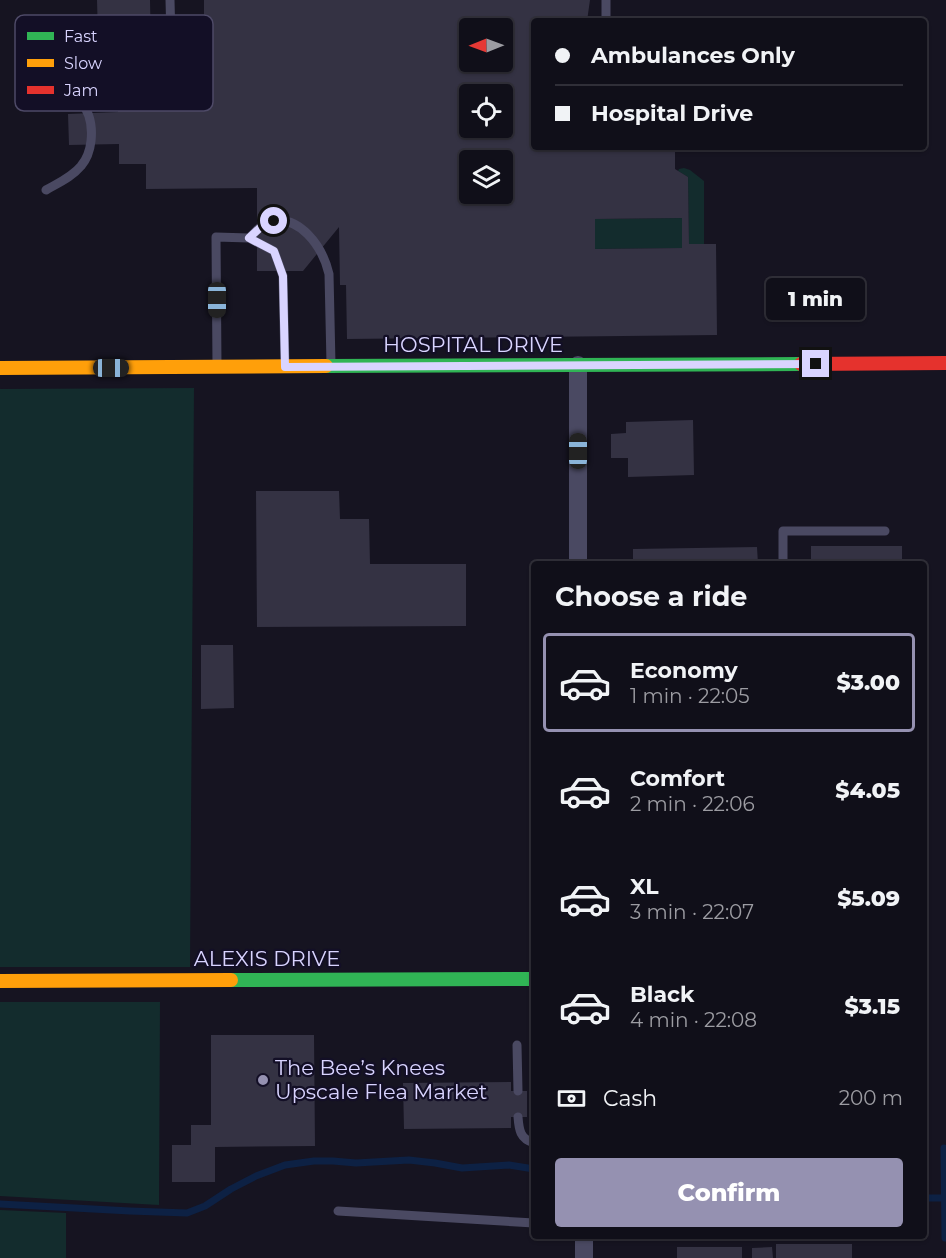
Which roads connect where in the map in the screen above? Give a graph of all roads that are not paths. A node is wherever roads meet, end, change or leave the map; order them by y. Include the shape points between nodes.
1 (170, 0) edge
2 (606, 0) edge
3 (170, 15) edge
4 (606, 18) edge
5 (88, 111) edge
6 (46, 190) dead end
7 (249, 238) junction
8 (946, 363) edge
9 (578, 365) junction
10 (217, 367) junction
11 (285, 367) junction
12 (331, 367) junction
13 (0, 368) edge
14 (885, 531) dead end
15 (578, 561) edge
16 (783, 561) edge
17 (531, 979) edge
18 (0, 981) edge
19 (518, 1045) dead end
20 (518, 1091) dead end
21 (518, 1117) dead end
22 (531, 1142) edge
23 (338, 1211) dead end
24 (531, 1223) edge
25 (584, 1239) edge
26 (584, 1258) edge

1 - 3 lane
2 - 4 lane
5 - 6 lane via 90,151 69,177
7 - 10 lane via 216,237
7 - 11 lane via 274,251 283,276
7 - 12 lane via 263,225 280,221 298,226 316,246 329,273
8 - 9 street, HOSPITAL DRIVE
9 - 12 street, HOSPITAL DRIVE
9 - 15 street
10 - 11 street, HOSPITAL DRIVE
10 - 13 street, HOSPITAL DRIVE
11 - 12 street, HOSPITAL DRIVE
14 - 16 lane via 783,531
17 - 18 street, ALEXIS DRIVE
19 - 20 lane
21 - 22 lane via 521,1135
23 - 24 lane
25 - 26 street

